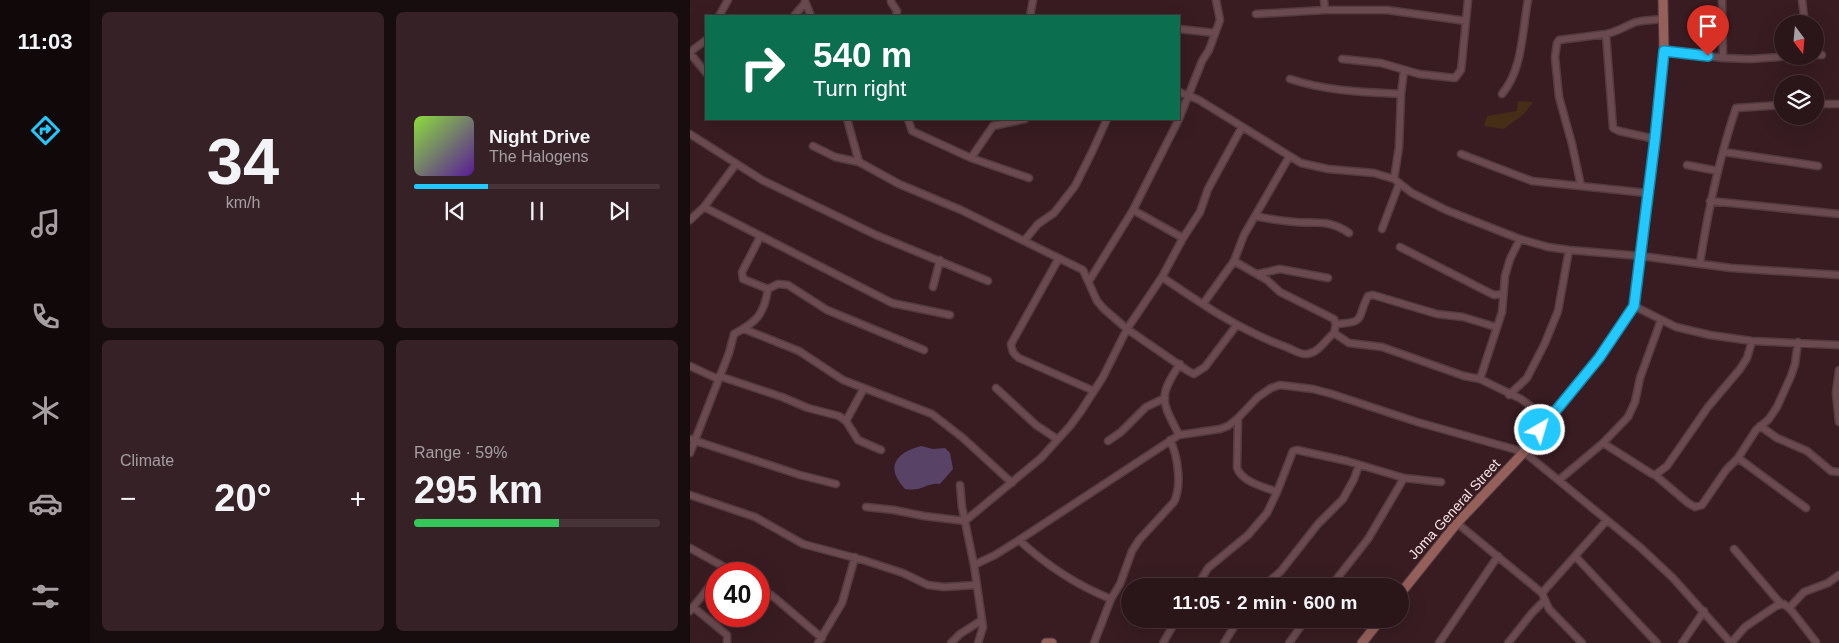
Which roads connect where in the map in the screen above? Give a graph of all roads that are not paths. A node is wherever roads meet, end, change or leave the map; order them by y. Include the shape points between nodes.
1 (728, 0) edge
2 (1033, 0) edge
3 (1216, 0) edge
4 (1324, 0) edge
5 (1468, 0) edge
6 (1528, 0) edge
7 (1663, 0) edge
8 (1722, 0) edge
9 (1802, 0) edge
10 (805, 1) edge
11 (890, 1) edge
12 (1325, 10) junction
13 (1256, 14) dead end
14 (720, 15) edge
15 (795, 15) edge
16 (811, 15) edge
17 (896, 15) edge
18 (1030, 15) edge
19 (1803, 15) edge
20 (1664, 20) junction
21 (1466, 21) junction
22 (1180, 29) edge
23 (1215, 33) junction
24 (1606, 34) junction
25 (705, 41) edge
26 (1664, 51) junction
27 (690, 52) edge
28 (1774, 57) edge
29 (1723, 58) junction
30 (1342, 59) dead end
31 (1404, 70) junction
32 (705, 73) edge
33 (1290, 79) dead end
34 (1180, 92) edge
35 (1401, 94) junction
36 (1502, 94) dead end
37 (1189, 96) junction
38 (1824, 104) edge
39 (1839, 104) edge
40 (1774, 106) edge
41 (1180, 117) edge
42 (847, 120) edge
43 (908, 120) edge
44 (1020, 120) edge
45 (1107, 120) edge
46 (1178, 120) edge
47 (1242, 126) junction
48 (690, 134) edge
49 (1655, 139) junction
50 (812, 146) dead end
51 (1724, 152) junction
52 (1461, 154) dead end
53 (1289, 157) junction
54 (970, 158) junction
55 (859, 162) junction
56 (736, 164) junction
57 (1687, 165) dead end
58 (1818, 166) dead end
59 (1718, 171) junction
60 (1029, 178) dead end
61 (1397, 182) junction
62 (1581, 186) junction
63 (1648, 193) junction
64 (1710, 201) junction
65 (704, 207) junction
66 (1132, 210) junction
67 (1839, 214) edge
68 (1255, 216) junction
69 (690, 220) edge
70 (1382, 229) dead end
71 (1349, 233) dead end
72 (760, 237) junction
73 (1183, 238) junction
74 (1520, 239) junction
75 (1024, 241) junction
76 (1400, 247) dead end
77 (1569, 250) junction
78 (1641, 256) junction
79 (1059, 258) junction
80 (940, 260) junction
81 (1234, 261) junction
82 (1700, 263) junction
83 (1256, 274) junction
84 (1839, 275) edge
85 (1162, 277) junction
86 (1328, 278) dead end
87 (988, 281) dead end
88 (1089, 281) junction
89 (933, 287) dead end
90 (768, 289) junction
91 (1502, 294) junction
92 (1202, 304) junction
93 (1634, 306) junction
94 (950, 315) dead end
95 (1661, 320) junction
96 (1336, 324) junction
97 (1236, 326) junction
98 (1496, 327) junction
99 (744, 329) junction
100 (1127, 329) junction
101 (1334, 333) junction
102 (1752, 341) junction
103 (1798, 342) junction
104 (1839, 345) edge
105 (924, 350) dead end
106 (1180, 364) junction
107 (690, 366) edge
108 (1839, 370) edge
109 (719, 377) junction
110 (1480, 379) junction
111 (864, 388) junction
112 (996, 388) dead end
113 (1094, 391) junction
114 (1509, 394) junction
115 (1164, 398) junction
116 (1238, 418) junction
117 (846, 420) junction
118 (1548, 420) junction
119 (1839, 422) edge
120 (1760, 426) junction
121 (1179, 435) junction
122 (1057, 439) junction
123 (692, 440) edge
124 (1170, 440) junction
125 (1108, 442) dead end
126 (1603, 443) junction
127 (881, 450) dead end
128 (1524, 452) junction
129 (690, 453) edge
130 (1738, 458) junction
131 (1359, 465) junction
132 (1839, 472) edge
133 (1656, 475) junction
134 (1404, 478) junction
135 (1559, 480) junction
136 (1441, 482) dead end
137 (1012, 483) junction
138 (836, 484) dead end
139 (960, 485) dead end
140 (1278, 492) junction
141 (690, 495) edge
142 (866, 507) dead end
143 (1806, 508) dead end
144 (965, 520) junction
145 (1607, 520) junction
146 (1457, 522) junction
147 (1019, 540) junction
148 (690, 548) edge
149 (1734, 549) dead end
150 (1498, 556) junction
151 (1575, 556) junction
152 (855, 557) junction
153 (716, 562) edge
154 (974, 565) junction
155 (1839, 575) edge
156 (1202, 578) edge
157 (1272, 578) edge
158 (1337, 578) edge
159 (1409, 583) edge
160 (976, 585) junction
161 (705, 592) edge
162 (1542, 593) junction
163 (770, 595) edge
164 (1110, 599) junction
165 (1545, 600) junction
166 (1781, 604) junction
167 (1789, 608) junction
168 (692, 609) edge
169 (1704, 611) junction
170 (982, 620) junction
171 (1172, 628) edge
172 (1233, 628) edge
173 (1300, 628) edge
174 (1374, 628) edge
175 (820, 641) edge
176 (1816, 642) edge
177 (727, 643) edge
178 (951, 643) edge
179 (978, 643) edge
180 (1046, 643) edge
181 (1052, 643) edge
182 (1094, 643) edge
183 (1163, 643) edge
184 (1224, 643) edge
185 (1289, 643) edge
186 (1362, 643) edge
187 (1439, 643) edge
188 (1508, 643) edge
189 (1582, 643) edge
190 (1657, 643) edge
191 (1682, 643) edge
192 (1731, 643) edge

1 - 14 street
2 - 18 street
3 - 23 street via 1220,20
4 - 12 street
5 - 21 street
6 - 36 street via 1515,70
7 - 20 street, Joma General Street
8 - 29 street
9 - 19 street
10 - 15 street
10 - 16 street
11 - 17 street
12 - 13 street
12 - 21 street via 1388,10
20 - 24 street via 1639,22
20 - 26 street, Joma General Street
21 - 31 street via 1461,70 1455,78
22 - 23 street
23 - 37 street
24 - 49 street via 1613,128
24 - 62 street via 1559,40 1557,43 1558,97
25 - 27 street
26 - 29 street
26 - 49 street, Joma General Street
27 - 32 street
28 - 29 street
30 - 31 street via 1381,63
31 - 35 street
33 - 35 street via 1314,87
34 - 37 street
35 - 61 street
37 - 41 street
37 - 47 street
38 - 39 street
40 - 51 street via 1736,108
42 - 55 street
43 - 54 street via 912,131
44 - 54 street via 993,126
45 - 75 street via 1074,186 1054,213 1038,224
46 - 66 street
47 - 53 street
47 - 73 street via 1208,189 1200,212
48 - 56 street
49 - 63 street, Joma General Street
50 - 55 street via 835,157
51 - 58 street
51 - 59 street
52 - 62 street via 1532,181
53 - 61 street via 1328,170 1374,173
53 - 68 street
54 - 60 street
55 - 75 street via 899,184
56 - 65 street
56 - 80 street via 860,227
57 - 59 street
59 - 64 street
61 - 70 street
61 - 74 street via 1446,210
62 - 63 street
63 - 78 street, Joma General Street
64 - 67 street
64 - 82 street
65 - 69 street
65 - 72 street
66 - 73 street
66 - 88 street
68 - 71 street via 1304,223 1320,221 1338,225
68 - 81 street
72 - 90 street via 742,277
72 - 94 street via 892,304
73 - 85 street
74 - 77 street
74 - 91 street via 1510,259
75 - 79 street
76 - 91 street via 1494,295
77 - 78 street
77 - 114 street via 1558,311 1545,343 1527,378
78 - 82 street
78 - 93 street, Joma General Street
79 - 88 street via 1083,270
79 - 113 street via 1011,344 1013,354
80 - 87 street
80 - 89 street
81 - 83 street
81 - 92 street
82 - 84 street
83 - 86 street via 1280,269
83 - 96 street via 1280,292 1334,319
85 - 92 street
85 - 100 street
88 - 100 street via 1097,301
90 - 99 street via 765,306
90 - 105 street via 778,284 788,286 827,310
91 - 98 street via 1502,312
92 - 97 street
93 - 95 street
93 - 118 street, Joma General Street via 1599,358
95 - 102 street via 1710,335
95 - 126 street via 1634,402 1621,425
96 - 98 street via 1360,319 1368,296 1373,295
96 - 101 street
97 - 101 street via 1302,354 1322,347
97 - 106 street via 1198,372 1194,374
98 - 110 street
99 - 109 street via 734,334
99 - 111 street via 799,351 844,380
100 - 106 street
100 - 113 street
101 - 110 street via 1349,343 1382,347
102 - 103 street
102 - 133 street via 1740,370 1708,407 1667,466
103 - 104 street
103 - 120 street via 1795,364 1777,407
106 - 115 street via 1167,383
107 - 109 street
108 - 119 street via 1836,393
109 - 117 street
109 - 123 street
110 - 114 street
111 - 117 street
111 - 137 street via 932,414 964,438
112 - 122 street via 1036,425
113 - 122 street
114 - 118 street
115 - 121 street via 1166,410
115 - 125 street via 1146,406
116 - 121 street via 1220,429
116 - 128 street via 1271,388 1289,386 1332,394
116 - 140 street via 1239,473 1251,482
117 - 127 street via 858,440
118 - 128 street, Joma General Street
120 - 130 street
120 - 132 street via 1777,438 1808,451 1831,471
121 - 124 street
122 - 137 street
123 - 129 street
123 - 138 street
124 - 147 street
124 - 164 street via 1176,461 1177,495 1136,545 1120,584
126 - 133 street
126 - 135 street
128 - 135 street
128 - 146 street, Joma General Street
130 - 133 street via 1702,506 1688,503
130 - 143 street
131 - 134 street
131 - 140 street via 1293,451
131 - 157 street via 1343,499
134 - 136 street
134 - 158 street via 1368,539
135 - 145 street
137 - 144 street
139 - 144 street
140 - 156 street via 1267,513 1248,535 1208,568
141 - 152 street via 755,517 803,544
142 - 144 street
144 - 154 street
145 - 151 street
145 - 169 street via 1641,548
146 - 150 street
146 - 159 street, Joma General Street
147 - 154 street
147 - 164 street via 1058,572
148 - 153 street
149 - 166 street
150 - 162 street
150 - 187 street
151 - 162 street
151 - 190 street
152 - 160 street via 928,585
152 - 175 street via 842,603
154 - 160 street
155 - 167 street via 1804,592
160 - 170 street
161 - 168 street
162 - 165 street
163 - 175 street
164 - 182 street
165 - 188 street
165 - 189 street via 1549,609
166 - 167 street
166 - 192 street via 1745,628
167 - 176 street
168 - 177 street via 726,635
169 - 191 street
169 - 192 street
170 - 178 street
170 - 179 street
171 - 183 street
172 - 184 street
173 - 185 street
174 - 186 street
180 - 181 street

